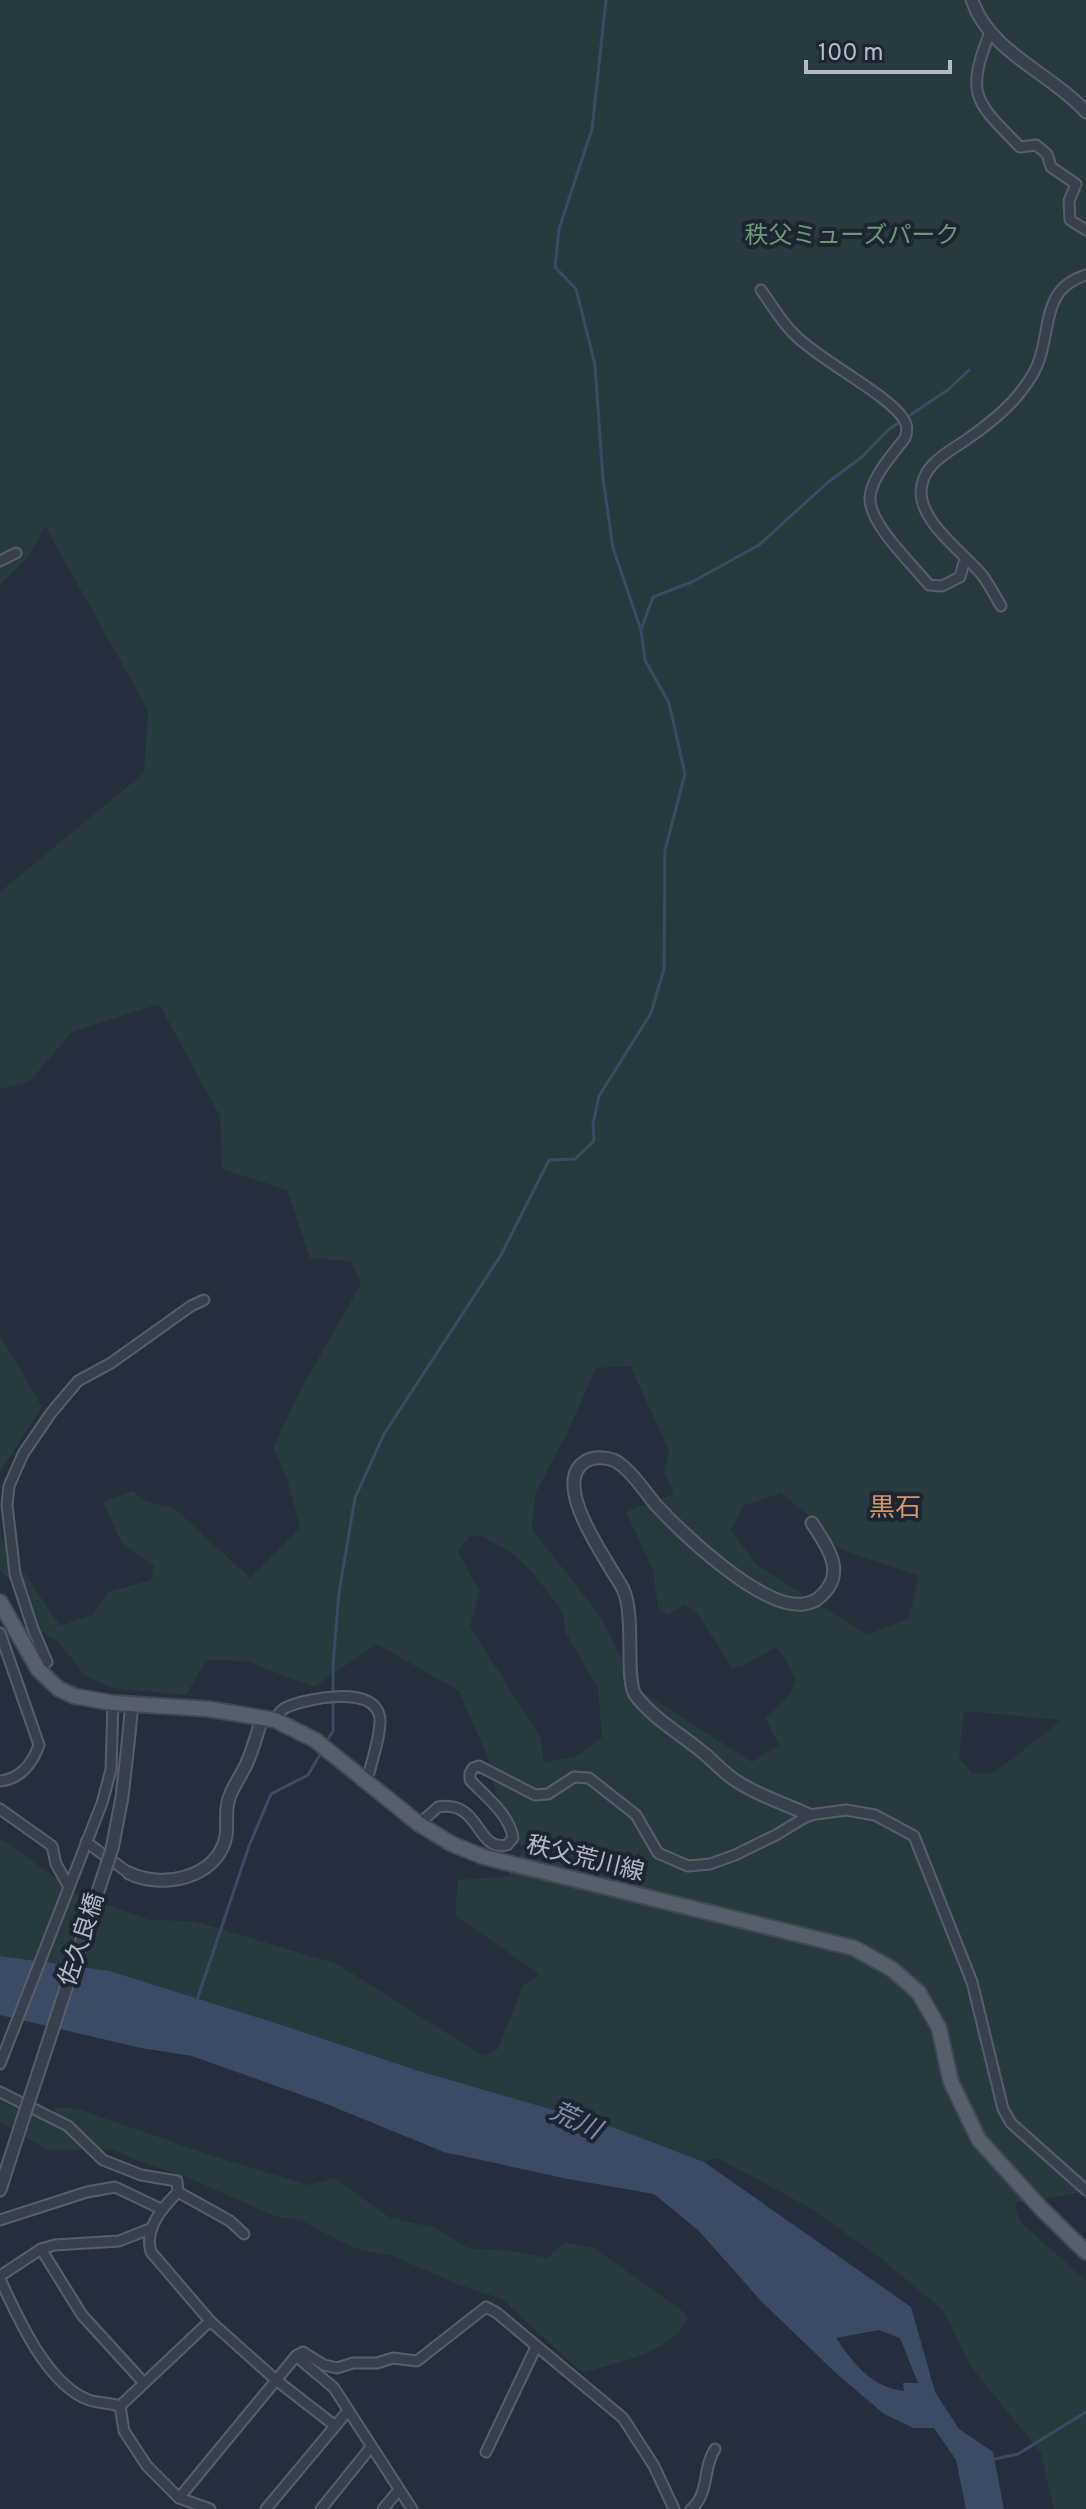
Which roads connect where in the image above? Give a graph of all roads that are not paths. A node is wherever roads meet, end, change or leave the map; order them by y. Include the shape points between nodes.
1 (972, 0) edge
2 (990, 32) junction
3 (1086, 112) edge
4 (1086, 230) edge
5 (1086, 275) edge
6 (761, 290) dead end
7 (16, 553) dead end
8 (965, 559) junction
9 (0, 561) edge
10 (1001, 606) dead end
11 (204, 1300) dead end
12 (812, 1523) dead end
13 (0, 1602) edge
14 (0, 1633) edge
15 (38, 1669) junction
16 (113, 1703) junction
17 (132, 1703) junction
18 (269, 1719) junction
19 (0, 1781) edge
20 (367, 1781) junction
21 (0, 1809) edge
22 (809, 1815) junction
23 (419, 1824) junction
24 (86, 1842) junction
25 (129, 1873) joint
26 (69, 1887) junction
27 (0, 2064) edge
28 (0, 2092) edge
29 (0, 2190) edge
30 (1086, 2190) edge
31 (178, 2192) junction
32 (161, 2209) junction
33 (0, 2220) edge
34 (152, 2228) junction
35 (244, 2234) dead end
36 (41, 2249) junction
37 (1086, 2252) edge
38 (0, 2277) edge
39 (210, 2321) junction
40 (536, 2347) junction
41 (296, 2356) junction
42 (276, 2380) junction
43 (144, 2383) junction
44 (120, 2406) junction
45 (347, 2412) junction
46 (334, 2425) junction
47 (371, 2447) junction
48 (715, 2449) dead end
49 (486, 2452) dead end
50 (399, 2490) junction
51 (179, 2498) junction
52 (191, 2506) edge
53 (210, 2509) edge
54 (266, 2509) edge
55 (321, 2509) edge
56 (383, 2509) edge
57 (412, 2509) edge
58 (674, 2509) edge
59 (691, 2509) edge

1 - 2 street
2 - 3 street
2 - 4 street via 977,67 976,91 984,111 1020,147 1036,145 1047,154 1051,167 1076,184 1069,201 1070,220
5 - 8 street via 1072,279 1057,294 1037,367 1013,401 940,455 924,478 921,497 929,517
6 - 8 street via 796,337 904,419 905,438 870,498 878,526 929,585 942,586 960,577
7 - 9 street
8 - 10 street
11 - 15 street via 78,1381 23,1454 7,1505 15,1574 47,1662
12 - 22 street via 833,1557 835,1573 816,1602 799,1605 727,1571 619,1463 592,1458 582,1462 573,1478 577,1505 627,1601 632,1692 737,1782
13 - 15 main road, 秩父荒川線
14 - 19 street via 39,1745 25,1771
15 - 16 main road, 秩父荒川線 via 74,1696
16 - 17 main road, 秩父荒川線
16 - 24 street via 111,1770
17 - 18 main road, 秩父荒川線
17 - 29 street, 佐久良橋, bridge via 112,1849
18 - 20 main road, 秩父荒川線 via 315,1740
18 - 20 street via 287,1706 343,1695 371,1703 381,1720
18 - 25 street via 230,1794 220,1851 207,1865 172,1882
20 - 23 main road, 秩父荒川線
21 - 26 street via 52,1846
22 - 23 street via 735,1855 688,1866 658,1853 636,1815 589,1778 574,1777 548,1794 535,1795 479,1766 470,1780 511,1830 507,1845 491,1843 455,1806 438,1807
22 - 30 street via 846,1810 875,1815 914,1836 972,1982 1003,2109 1011,2123
23 - 37 main road, 秩父荒川線 via 484,1857 854,1948 892,1969 919,1993 939,2028 951,2082 979,2140
24 - 25 street
24 - 26 street
26 - 27 street
28 - 31 street via 68,2126 103,2160 141,2175 177,2181
31 - 32 street
31 - 35 street
32 - 33 street via 115,2187
32 - 34 street
34 - 36 street via 119,2241
34 - 39 street via 151,2252
36 - 38 street
36 - 43 street via 82,2315
38 - 44 street via 27,2337 54,2373 89,2400
39 - 42 street
39 - 43 street
40 - 41 street via 486,2307 417,2361 393,2358 337,2368 303,2352
40 - 49 street
40 - 58 street via 623,2418
41 - 42 street
41 - 45 street via 334,2388
42 - 46 street
42 - 51 street
43 - 44 street
44 - 51 street via 124,2431 147,2466
45 - 46 street
45 - 47 street
46 - 54 street
47 - 50 street
47 - 55 street
48 - 59 street via 705,2489
50 - 56 street
50 - 57 street
51 - 52 street
52 - 53 street

